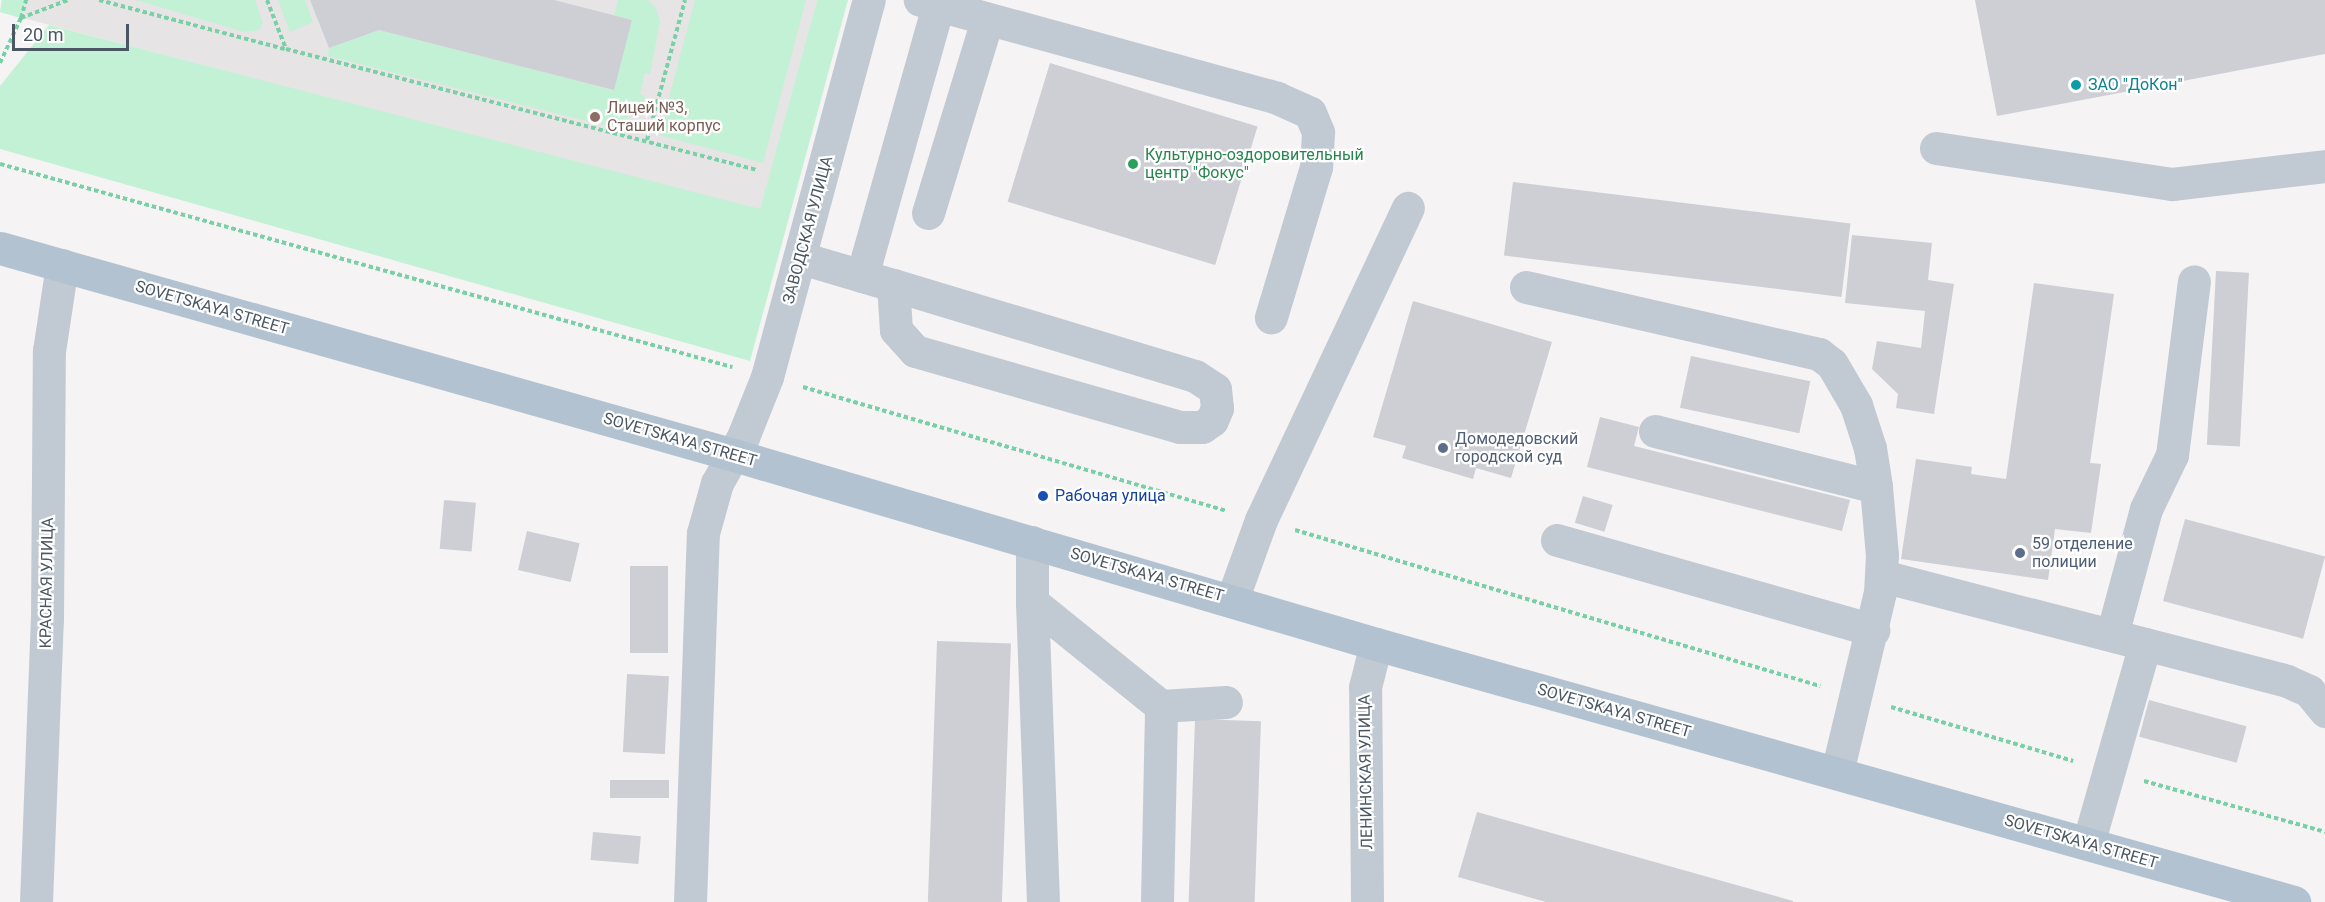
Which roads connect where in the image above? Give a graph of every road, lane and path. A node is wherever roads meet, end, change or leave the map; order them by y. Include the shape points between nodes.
1 (26, 0) edge
2 (68, 0) edge
3 (99, 0) edge
4 (267, 0) edge
5 (685, 0) edge
6 (869, 0) edge
7 (929, 3) edge
8 (21, 18) junction
9 (987, 20) junction
10 (286, 49) junction
11 (0, 63) edge
12 (647, 140) junction
13 (1936, 148) dead end
14 (0, 164) edge
15 (2325, 166) edge
16 (758, 170) dead end
17 (1408, 208) dead end
18 (928, 213) dead end
19 (0, 248) edge
20 (801, 258) junction
21 (62, 266) junction
22 (862, 276) junction
23 (2194, 281) dead end
24 (893, 285) junction
25 (1526, 287) dead end
26 (1271, 317) dead end
27 (767, 377) junction
28 (1655, 431) dead end
29 (734, 455) junction
30 (1876, 486) junction
31 (1261, 520) junction
32 (1557, 540) dead end
33 (1032, 542) junction
34 (1882, 576) junction
35 (1232, 600) junction
36 (1032, 602) junction
37 (1873, 630) junction
38 (2112, 635) junction
39 (1376, 644) junction
40 (2145, 644) junction
41 (1856, 696) junction
42 (1226, 702) dead end
43 (1161, 706) junction
44 (2325, 711) edge
45 (2109, 771) junction
46 (1837, 773) junction
47 (2325, 832) edge
48 (2088, 844) junction
49 (36, 902) edge
50 (690, 902) edge
51 (1043, 902) edge
52 (1157, 902) edge
53 (1367, 902) edge
54 (2294, 902) edge

1 - 8 path
2 - 8 path
3 - 10 path
4 - 10 path
5 - 12 path
6 - 20 street, ЗАВОДСКАЯ УЛИЦА
7 - 9 street
7 - 22 street
8 - 11 path
9 - 18 street
9 - 26 street via 1277,98 1310,113 1318,132 1316,167
10 - 12 path
12 - 16 path
13 - 15 street via 2172,184
14 - 27 path
17 - 31 street
19 - 21 main road, SOVETSKAYA STREET
20 - 22 street
20 - 27 street, ЗАВОДСКАЯ УЛИЦА
21 - 29 main road, SOVETSKAYA STREET
21 - 49 street, КРАСНАЯ УЛИЦА via 49,351 47,619
22 - 24 street
23 - 38 street via 2172,455 2146,509
24 - 24 street via 896,330 915,351 1187,429 1208,423 1217,408 1215,389 1195,376
25 - 30 street via 1819,354 1832,364 1856,405 1870,448
27 - 29 street, ЗАВОДСКАЯ УЛИЦА
27 - 31 path
28 - 30 street
29 - 33 main road, SOVETSKAYA STREET
29 - 50 street via 712,496 700,554
30 - 34 street
31 - 35 street
31 - 41 path
32 - 37 street
33 - 35 main road, SOVETSKAYA STREET
33 - 36 street
34 - 37 street
34 - 38 street
35 - 39 main road, SOVETSKAYA STREET
36 - 43 street
36 - 51 street
37 - 41 street
38 - 40 street
39 - 46 main road, SOVETSKAYA STREET
39 - 53 street, ЛЕНИНСКАЯ УЛИЦА via 1365,687
40 - 44 street via 2300,685
40 - 45 street
41 - 45 path
41 - 46 street
42 - 43 street
43 - 52 street
45 - 47 path
45 - 48 street
46 - 48 main road, SOVETSKAYA STREET
48 - 54 main road, SOVETSKAYA STREET

